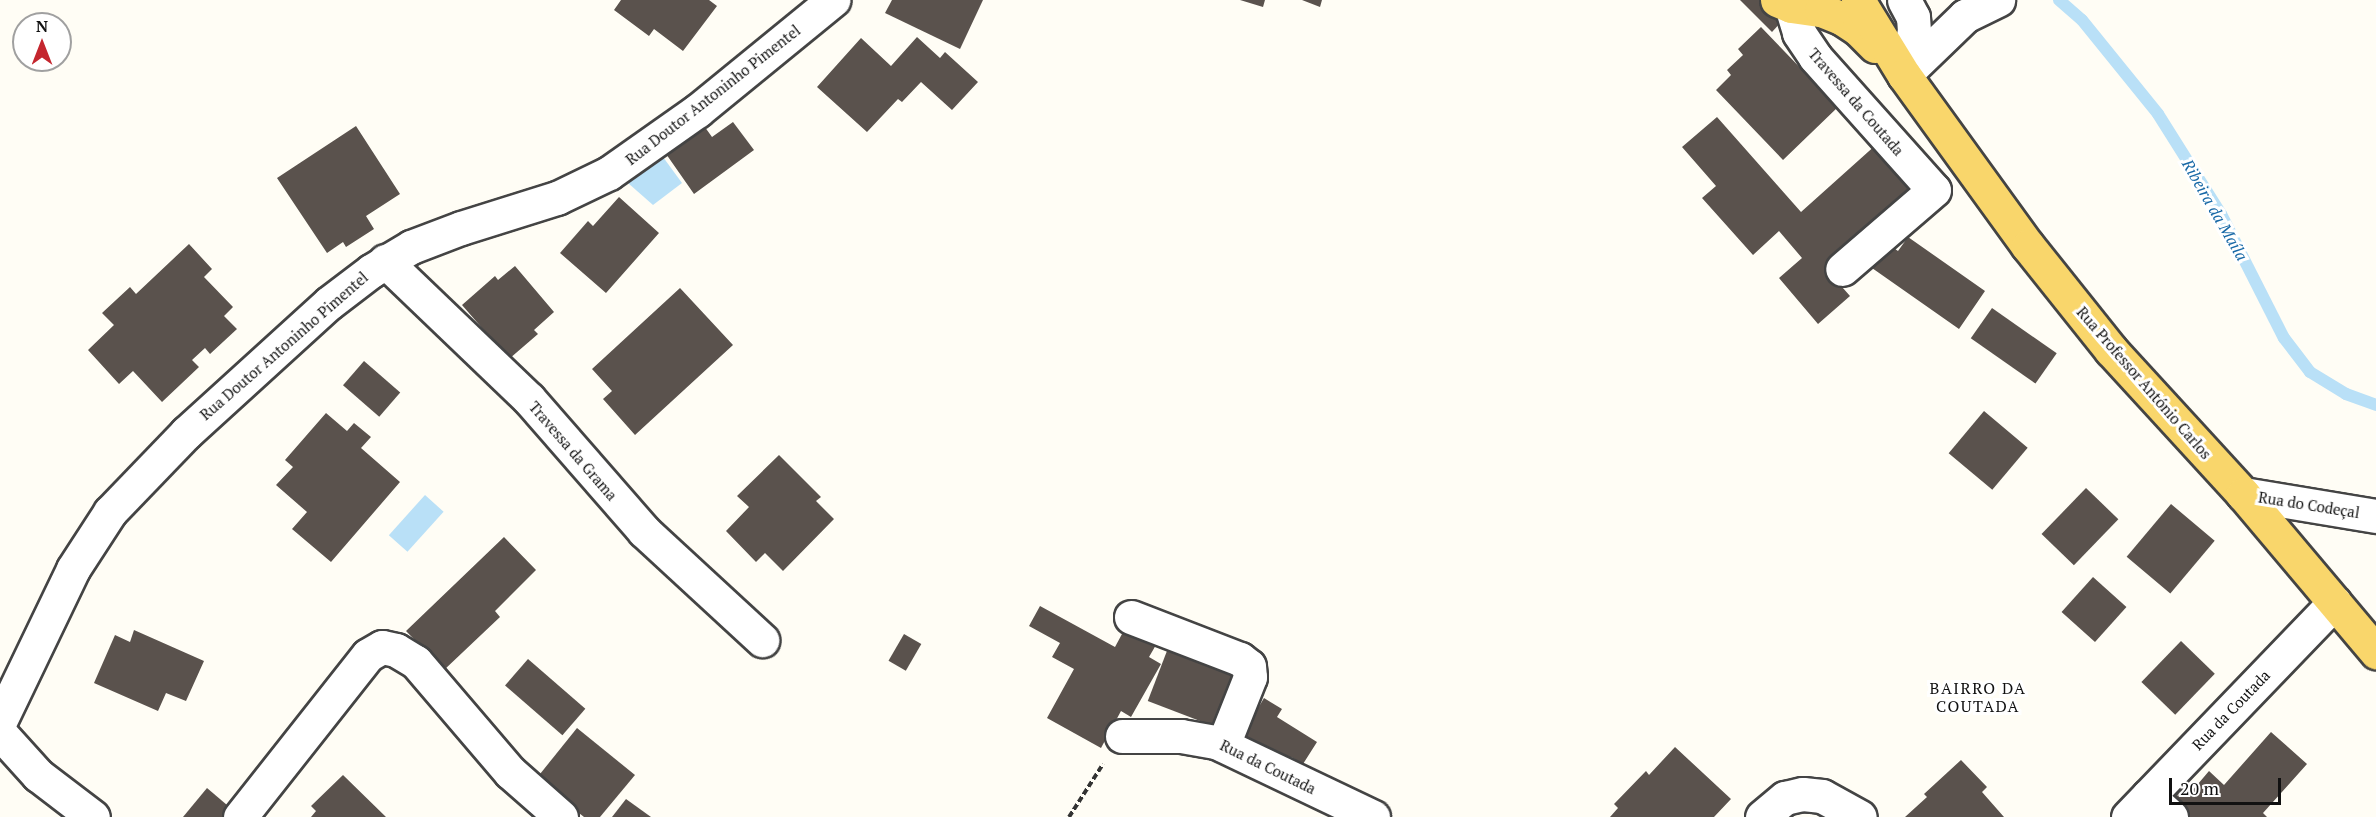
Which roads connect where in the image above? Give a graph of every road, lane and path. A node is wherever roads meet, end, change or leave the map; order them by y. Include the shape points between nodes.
1 (833, 0) edge
2 (1858, 0) edge
3 (1904, 0) edge
4 (1998, 0) edge
5 (1799, 3) edge
6 (1904, 75) junction
7 (385, 261) junction
8 (1842, 269) dead end
9 (2243, 494) junction
10 (2376, 516) edge
11 (2335, 602) junction
12 (1131, 617) dead end
13 (762, 640) dead end
14 (2376, 652) edge
15 (0, 721) edge
16 (0, 733) edge
17 (1122, 736) joint
18 (1222, 745) junction
19 (2149, 810) edge
20 (93, 817) edge
21 (240, 817) edge
22 (561, 817) edge
23 (1069, 817) edge
24 (1373, 817) edge
25 (1762, 817) edge
26 (1860, 817) edge

1 - 7 street, Rua Doutor Antoninho Pimentel via 690,116 609,173 545,202 426,241
2 - 6 main road
3 - 6 street via 1913,17 1914,31
4 - 6 street via 1960,20
5 - 6 main road via 1850,23
5 - 8 street, Travessa da Coutada via 1799,33 1815,57 1934,190
6 - 9 main road, Rua Professor António Carlos via 2028,246 2111,350
7 - 13 street, Travessa da Grama via 534,405 644,531
7 - 15 street, Rua Doutor Antoninho Pimentel via 330,303 207,413 110,512 73,569
9 - 10 street, Rua do Codeçal
9 - 11 main road, Rua Professor António Carlos
11 - 14 main road, Rua Professor António Carlos
11 - 19 street, Rua da Coutada
12 - 18 street via 1240,659 1249,666 1250,678
16 - 20 street via 38,775
17 - 18 street, Rua da Coutada via 1203,738
17 - 23 path
18 - 24 street, Rua da Coutada
21 - 22 street via 368,655 382,647 416,662 510,772
25 - 26 street via 1785,798 1812,794 1842,805

